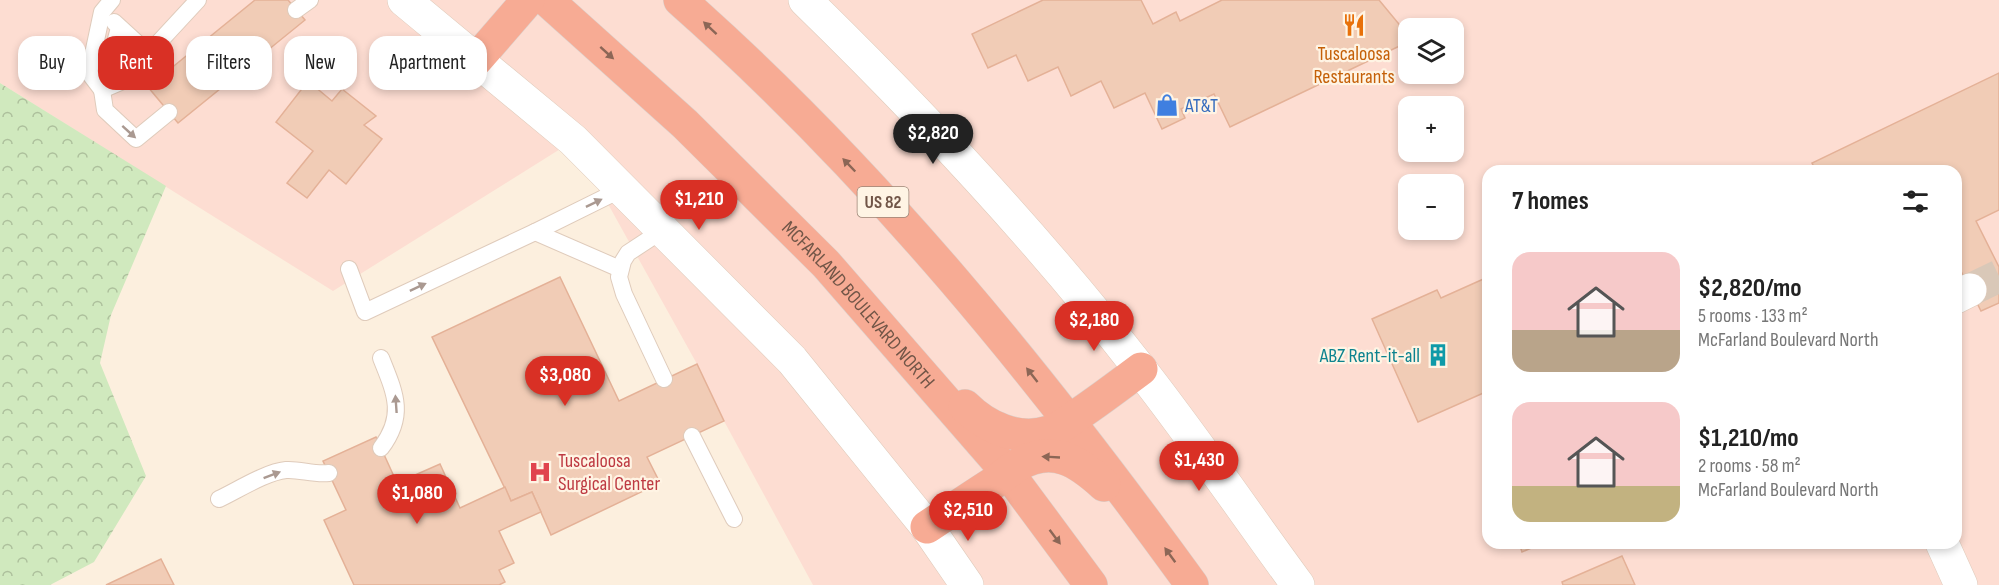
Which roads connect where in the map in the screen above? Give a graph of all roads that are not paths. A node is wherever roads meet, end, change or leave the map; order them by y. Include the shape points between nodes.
1 (198, 0) edge
2 (404, 0) edge
3 (528, 0) edge
4 (547, 0) edge
5 (680, 0) edge
6 (805, 0) edge
7 (107, 6) edge
8 (119, 28) junction
9 (98, 36) edge
10 (117, 36) edge
11 (128, 36) edge
12 (165, 36) edge
13 (447, 36) edge
14 (98, 38) edge
15 (487, 47) edge
16 (487, 69) edge
17 (98, 85) edge
18 (102, 90) edge
19 (169, 112) dead end
20 (622, 189) junction
21 (663, 230) junction
22 (536, 232) junction
23 (349, 268) dead end
24 (620, 269) junction
25 (381, 358) dead end
26 (915, 365) junction
27 (1141, 369) junction
28 (664, 379) dead end
29 (1069, 421) junction
30 (692, 436) dead end
31 (381, 448) dead end
32 (329, 473) dead end
33 (1008, 473) junction
34 (219, 499) dead end
35 (734, 519) dead end
36 (1148, 525) junction
37 (927, 527) junction
38 (1945, 549) edge
39 (967, 585) edge
40 (1091, 585) edge
41 (1192, 585) edge
42 (1298, 585) edge
43 (1961, 585) edge

1 - 12 lane
2 - 13 street
3 - 15 highway
4 -> 26 highway, MCFARLAND BOULEVARD NORTH via 757,194 826,264
29 -> 5 highway, US 82 via 992,325 858,174
6 - 27 street via 951,147
7 - 8 lane
7 - 9 lane
8 - 10 lane
8 - 11 lane
14 - 17 lane via 88,73
16 - 20 street via 573,140
18 -> 19 lane via 105,110 136,139
20 - 21 street
22 -> 20 lane
21 - 24 lane via 628,253
21 - 37 street via 792,360
23 -> 22 lane via 365,312
22 - 24 lane
24 - 28 lane via 621,286
31 -> 25 lane via 393,427 397,403
26 - 29 highway via 976,417 1006,432 1050,432
26 - 33 highway, MCFARLAND BOULEVARD NORTH
27 - 29 highway
27 - 42 street
29 - 36 highway, US 82
30 - 35 lane
34 -> 32 lane via 278,472
36 -> 33 highway via 1083,466 1070,459 1040,457
33 - 37 highway
33 -> 40 highway, MCFARLAND BOULEVARD NORTH
41 -> 36 highway, US 82
37 - 39 street
38 - 43 street

